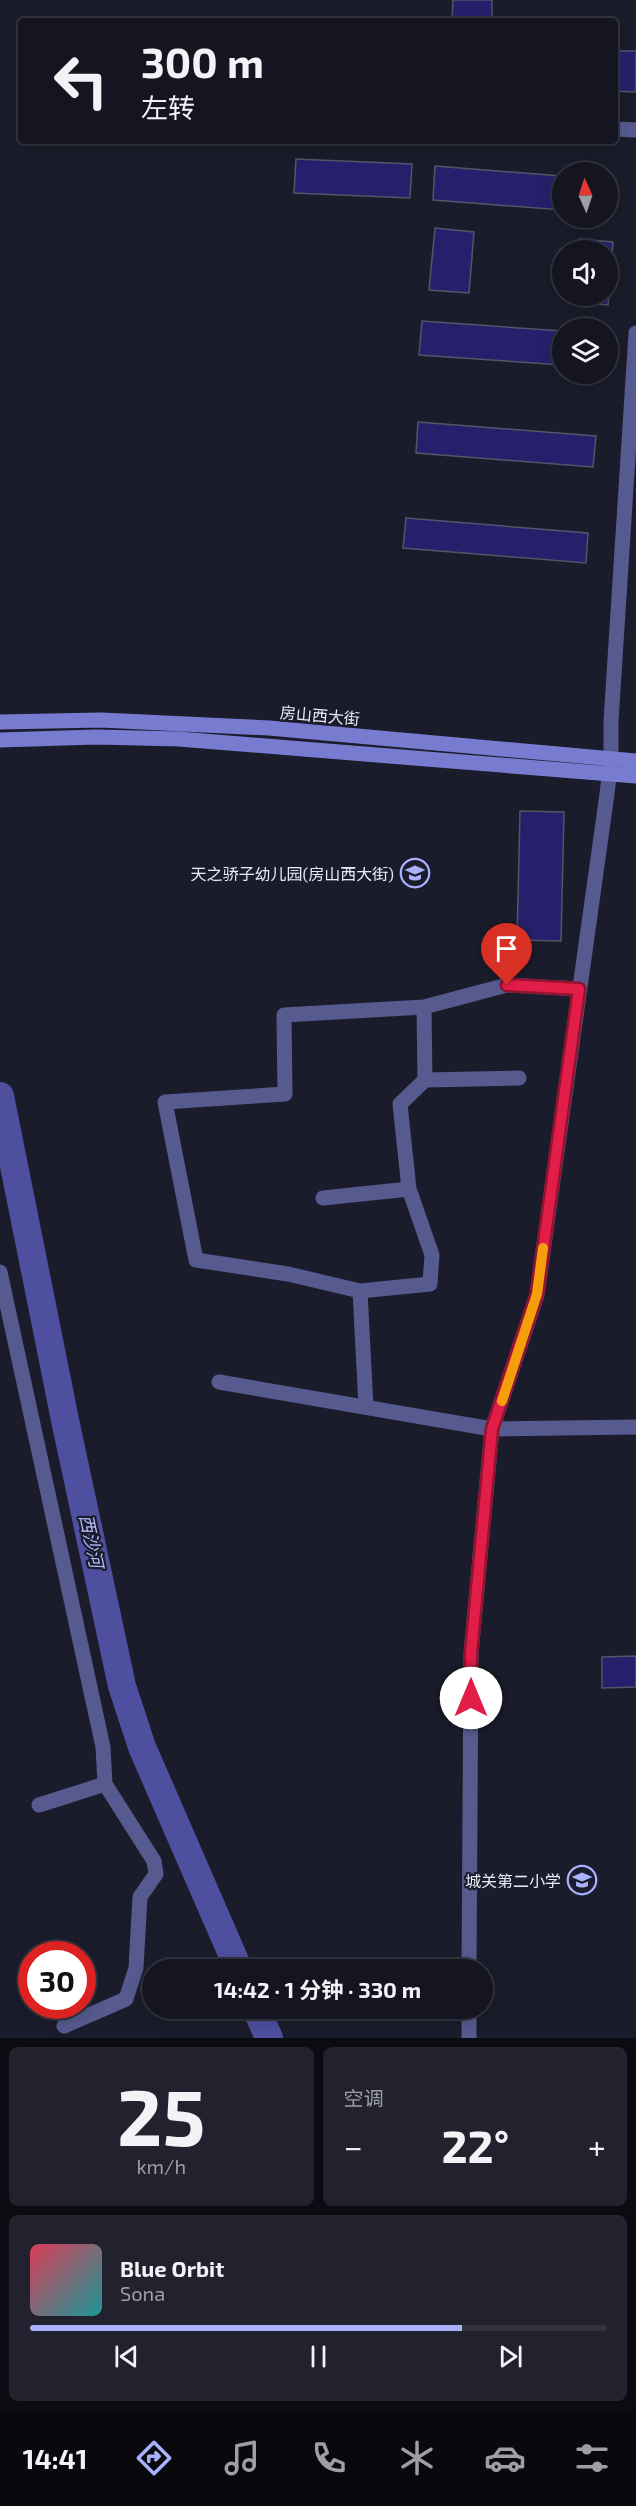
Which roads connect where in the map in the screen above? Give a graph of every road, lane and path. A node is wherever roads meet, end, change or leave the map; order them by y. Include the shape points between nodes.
1 (618, 129) edge
2 (636, 130) edge
3 (636, 333) edge
4 (0, 722) edge
5 (0, 740) edge
6 (636, 761) edge
7 (610, 766) junction
8 (636, 776) edge
9 (579, 989) junction
10 (424, 1006) junction
11 (519, 1078) dead end
12 (425, 1080) junction
13 (409, 1189) junction
14 (323, 1197) dead end
15 (0, 1272) edge
16 (360, 1291) junction
17 (219, 1382) dead end
18 (366, 1407) junction
19 (636, 1427) edge
20 (492, 1429) junction
21 (105, 1784) junction
22 (39, 1805) dead end
23 (469, 1959) edge
24 (469, 2019) edge
25 (64, 2026) dead end
26 (468, 2038) edge

1 - 2 street
3 - 7 street
4 - 7 main road, 房山西大街 via 101,720 269,728
5 - 7 main road, 房山西大街 via 179,740
6 - 7 main road, 房山西大街
7 - 8 main road, 房山西大街
7 - 9 street
9 - 10 street via 507,985
9 - 20 street via 537,1294
10 - 12 street
10 - 16 street via 284,1015 285,1094 165,1102 196,1260 288,1274
11 - 12 street
12 - 13 street via 400,1104
13 - 14 street
13 - 16 street via 432,1255 430,1284
15 - 21 street via 103,1747
16 - 18 street
17 - 18 street
18 - 20 street
19 - 20 street
20 - 23 street via 471,1653
21 - 22 street
21 - 25 street via 154,1861 156,1874 140,1897 136,1968 126,1999
24 - 26 street

